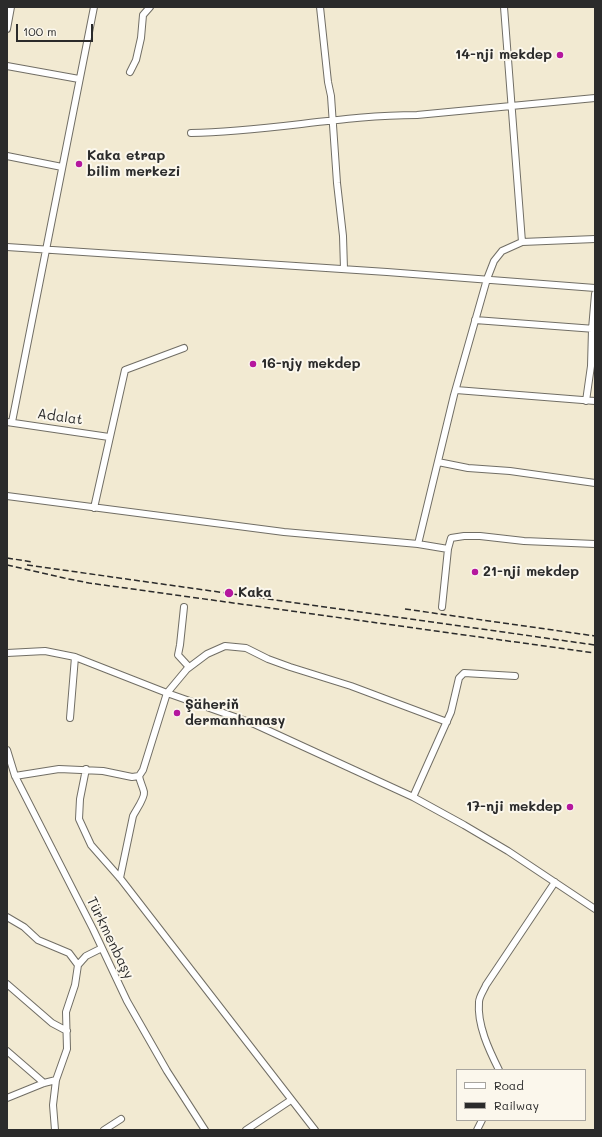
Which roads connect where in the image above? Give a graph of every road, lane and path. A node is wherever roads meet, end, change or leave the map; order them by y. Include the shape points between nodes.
1 (10, 7) edge
2 (94, 7) edge
3 (150, 7) edge
4 (320, 7) edge
5 (504, 7) edge
6 (7, 29) edge
7 (7, 66) edge
8 (130, 72) dead end
9 (80, 79) junction
10 (595, 98) edge
11 (511, 106) junction
12 (333, 120) junction
13 (191, 132) dead end
14 (7, 156) edge
15 (62, 167) junction
16 (595, 239) edge
17 (522, 242) junction
18 (7, 247) edge
19 (46, 249) junction
20 (344, 269) junction
21 (486, 280) junction
22 (595, 288) edge
23 (595, 294) edge
24 (475, 320) junction
25 (593, 329) edge
26 (184, 348) dead end
27 (456, 390) junction
28 (586, 401) junction
29 (595, 401) edge
30 (10, 422) edge
31 (109, 437) junction
32 (438, 462) junction
33 (595, 483) edge
34 (7, 496) edge
35 (94, 508) junction
36 (418, 544) junction
37 (595, 544) edge
38 (448, 549) junction
39 (184, 607) dead end
40 (442, 607) dead end
41 (7, 653) edge
42 (75, 657) junction
43 (189, 667) junction
44 (515, 676) dead end
45 (167, 693) junction
46 (70, 718) dead end
47 (447, 722) junction
48 (7, 750) edge
49 (86, 770) junction
50 (15, 776) junction
51 (139, 776) junction
52 (413, 797) junction
53 (120, 878) junction
54 (555, 882) junction
55 (595, 909) edge
56 (7, 916) edge
57 (102, 948) junction
58 (78, 965) junction
59 (7, 984) edge
60 (67, 1031) junction
61 (7, 1051) edge
62 (498, 1069) edge
63 (56, 1080) junction
64 (44, 1083) junction
65 (7, 1098) edge
66 (291, 1100) junction
67 (121, 1119) dead end
68 (482, 1121) edge
69 (55, 1130) edge
70 (104, 1130) edge
71 (205, 1130) edge
72 (246, 1130) edge
73 (315, 1130) edge
74 (477, 1130) edge

1 - 6 street
2 - 9 street
3 - 8 street via 143,15 136,60
4 - 12 street
5 - 11 street
7 - 9 street
9 - 15 street
10 - 11 street
11 - 12 street
11 - 17 street
12 - 13 street
12 - 20 street
14 - 15 street
15 - 19 street
16 - 17 street
17 - 21 street via 497,255
18 - 19 street
19 - 20 street
19 - 30 street
20 - 21 street
21 - 22 street
21 - 24 street
23 - 25 street
24 - 25 street
24 - 27 street
25 - 28 street
26 - 31 street via 125,370
27 - 28 street
27 - 32 street
28 - 29 street
30 - 31 street, Adalat
31 - 35 street
32 - 33 street
32 - 36 street
34 - 35 street
35 - 36 street via 284,532
36 - 38 street
37 - 38 street via 464,536 451,538
38 - 40 street
39 - 43 street via 178,655
41 - 42 street via 45,651
42 - 45 street
42 - 46 street
43 - 45 street
43 - 47 street via 207,654 225,646 246,648 268,659 351,686
44 - 47 street via 464,673 459,678
45 - 51 street
45 - 52 street via 252,723
47 - 52 street
48 - 50 street, Türkmenbaşy
49 - 50 street via 59,768
49 - 51 street via 132,778
49 - 53 street via 79,819 91,846
50 - 57 street, Türkmenbaşy
51 - 53 street via 144,798 133,816
52 - 54 street via 464,824
53 - 66 street
54 - 55 street
54 - 62 street via 486,985 479,1001 482,1028
56 - 58 street via 38,940 68,953
57 - 58 street via 86,956
57 - 71 street, Türkmenbaşy via 127,1001
58 - 60 street via 75,985 66,1012
59 - 60 street via 52,1022
60 - 63 street via 67,1049
61 - 64 street
63 - 64 street
63 - 69 street via 53,1105
64 - 65 street
66 - 72 street
66 - 73 street
67 - 70 street
68 - 74 street

